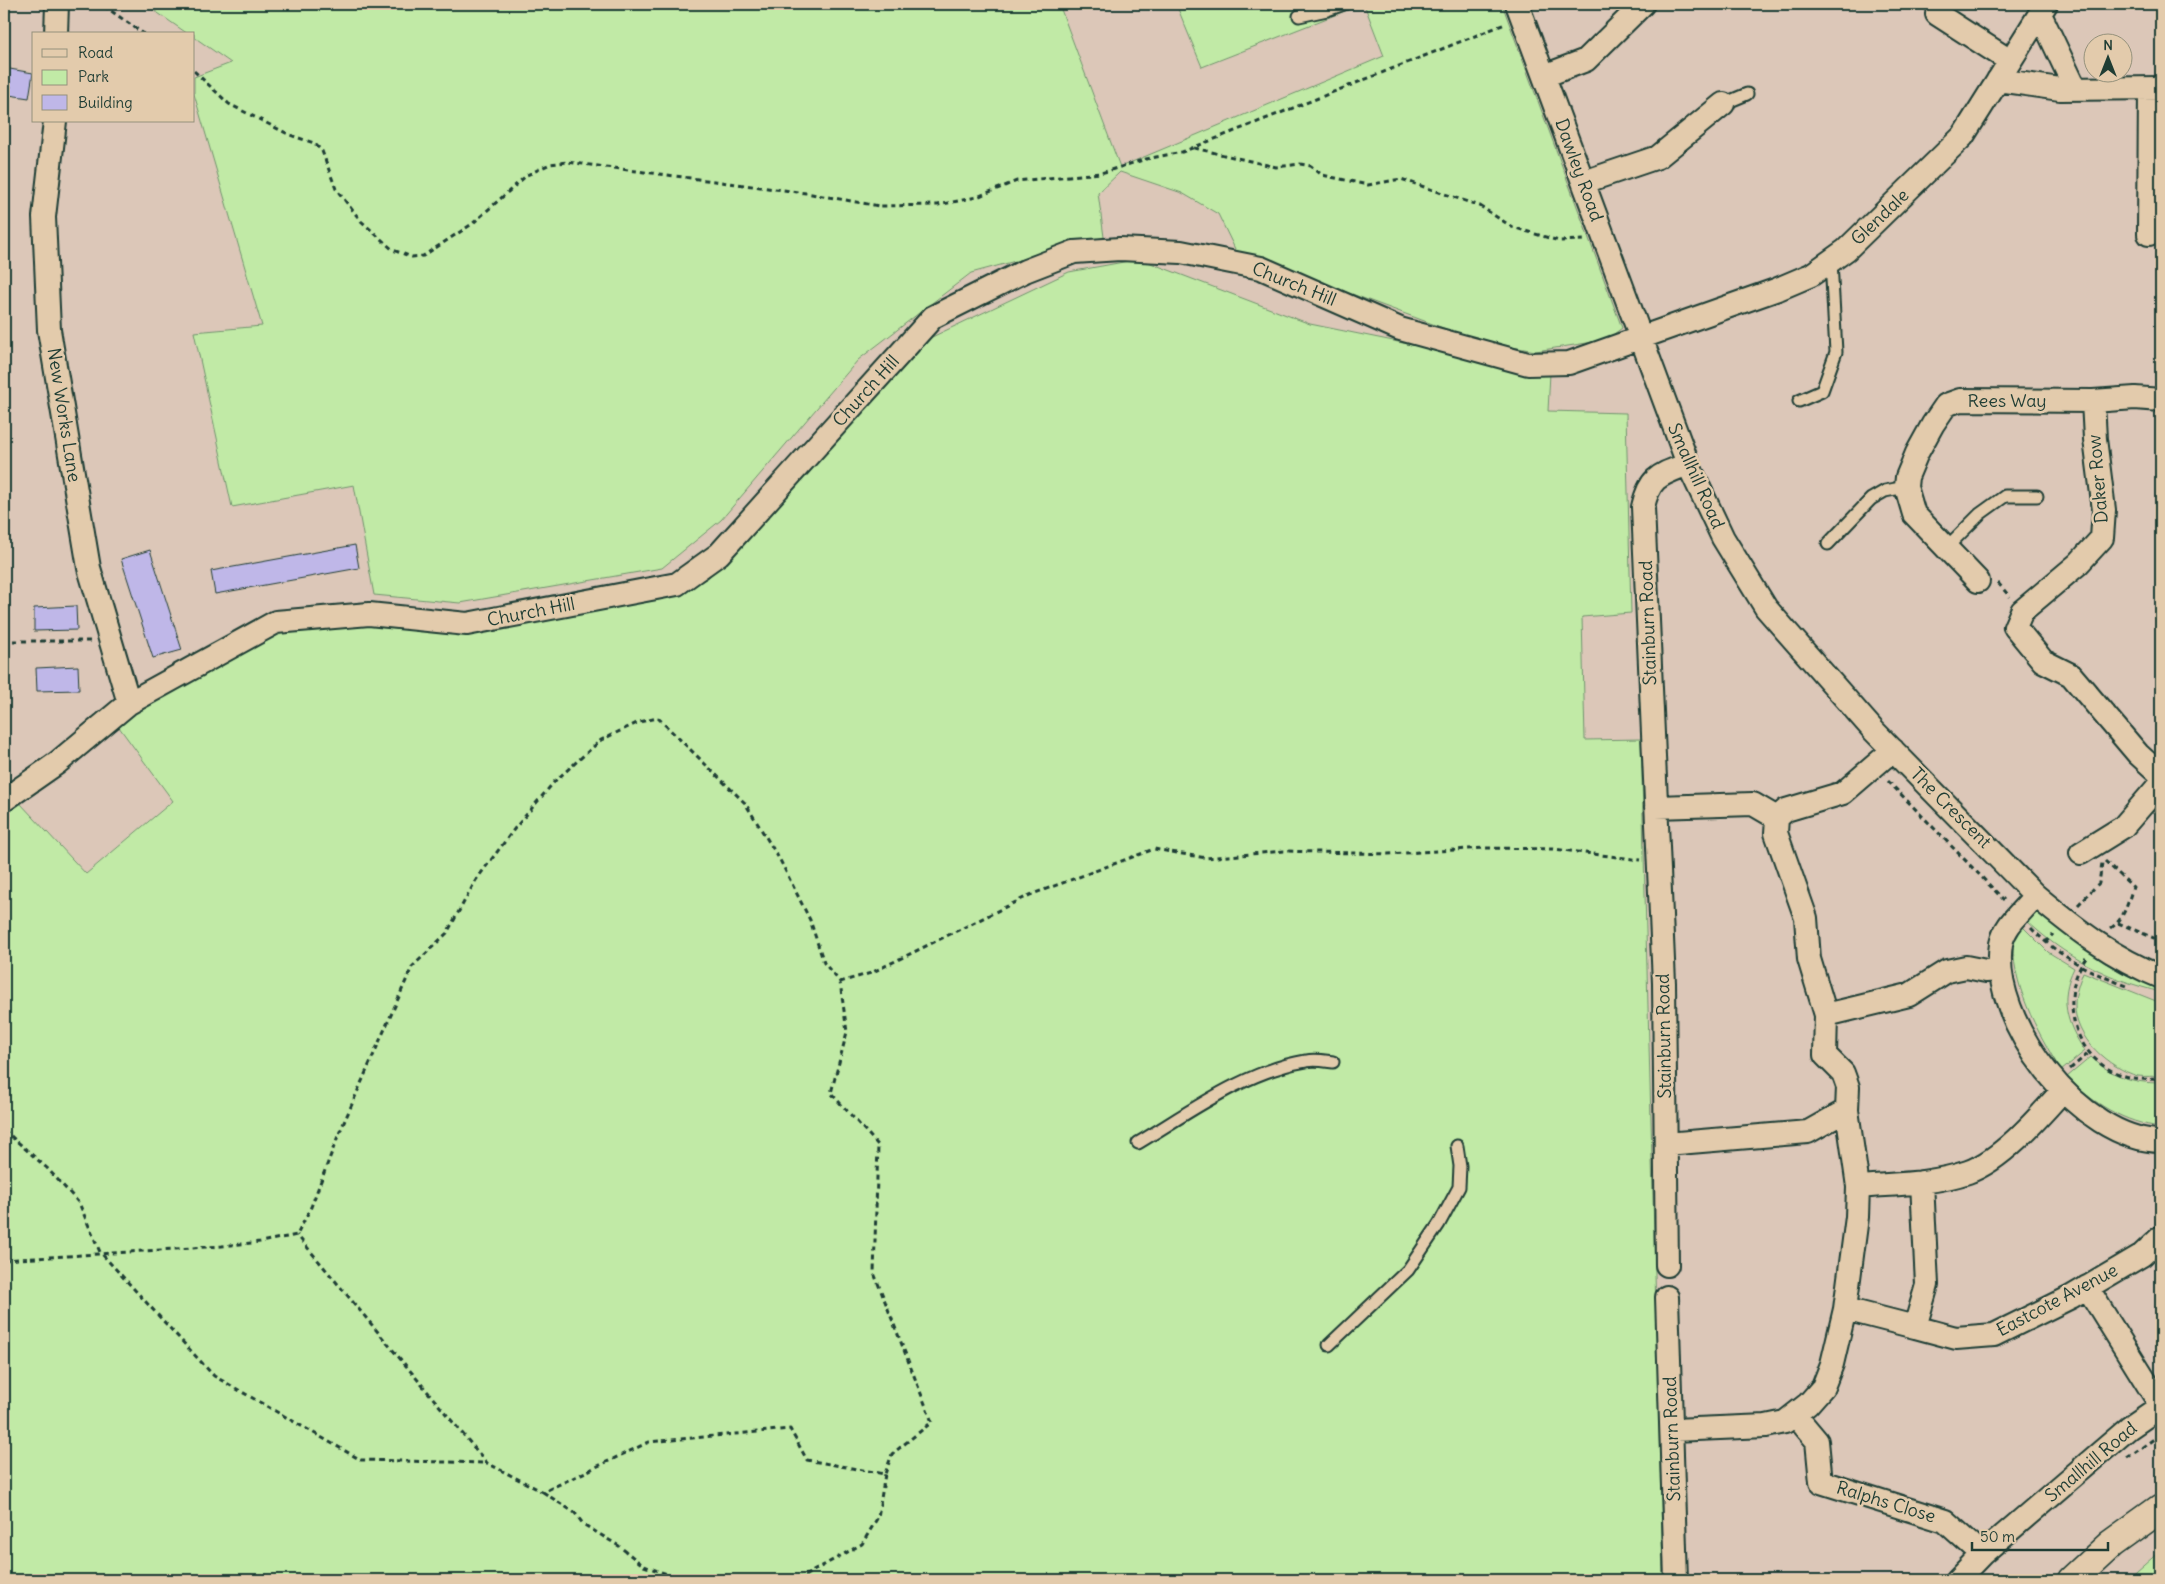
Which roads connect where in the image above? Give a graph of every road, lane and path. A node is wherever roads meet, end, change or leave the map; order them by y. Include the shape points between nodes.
1 (57, 4) edge
2 (96, 4) edge
3 (1344, 4) edge
4 (1643, 4) edge
5 (2043, 9) edge
6 (1519, 10) edge
7 (1298, 16) dead end
8 (1936, 16) edge
9 (56, 32) edge
10 (141, 32) edge
11 (2010, 60) junction
12 (195, 72) edge
13 (1544, 76) junction
14 (1998, 80) junction
15 (2076, 88) junction
16 (2156, 88) edge
17 (1747, 94) dead end
18 (1723, 104) joint
19 (55, 122) edge
20 (1193, 148) junction
21 (1584, 182) junction
22 (2149, 234) dead end
23 (1605, 240) junction
24 (1830, 261) junction
25 (1640, 336) junction
26 (2161, 400) edge
27 (1799, 401) dead end
28 (2093, 401) junction
29 (1688, 464) junction
30 (1906, 487) junction
31 (2037, 496) dead end
32 (1828, 544) dead end
33 (1946, 548) junction
34 (1978, 581) joint
35 (1766, 608) joint
36 (2022, 611) junction
37 (110, 640) junction
38 (4, 641) edge
39 (129, 703) junction
40 (1892, 750) junction
41 (1874, 766) junction
42 (2161, 775) edge
43 (2161, 783) edge
44 (4, 800) edge
45 (1656, 807) junction
46 (1777, 818) junction
47 (2081, 853) dead end
48 (2103, 859) dead end
49 (1658, 863) junction
50 (2099, 883) dead end
51 (2036, 895) junction
52 (2074, 909) dead end
53 (2018, 914) junction
54 (2118, 923) junction
55 (2109, 930) dead end
56 (2161, 941) edge
57 (2081, 965) junction
58 (1999, 970) junction
59 (2161, 977) edge
60 (840, 982) junction
61 (2135, 988) dead end
62 (1826, 1015) junction
63 (2090, 1052) junction
64 (1333, 1062) dead end
65 (2161, 1080) edge
66 (2063, 1082) junction
67 (1847, 1110) junction
68 (4, 1130) edge
69 (2161, 1141) edge
70 (1138, 1144) dead end
71 (1666, 1144) junction
72 (1457, 1146) dead end
73 (1922, 1182) junction
74 (1858, 1187) junction
75 (297, 1234) junction
76 (2161, 1237) edge
77 (100, 1252) junction
78 (4, 1260) edge
79 (1667, 1265) dead end
80 (2087, 1287) junction
81 (1667, 1297) dead end
82 (1845, 1308) junction
83 (1915, 1327) junction
84 (1328, 1345) dead end
85 (2161, 1406) edge
86 (1796, 1416) junction
87 (1673, 1430) junction
88 (487, 1463) junction
89 (885, 1474) junction
90 (543, 1492) junction
91 (2161, 1508) edge
92 (1982, 1554) junction
93 (676, 1580) edge
94 (797, 1580) edge
95 (1676, 1580) edge
96 (1957, 1580) edge
97 (2072, 1580) edge

1 - 9 street
2 - 10 path
3 - 7 lane
4 - 13 street via 1586,60
5 - 11 street, Glendale
5 - 15 street
6 - 13 street, Dawley Road
6 - 20 path
8 - 11 street
11 - 14 street, Glendale
12 - 20 path via 229,104 290,135 314,143 322,151 336,189 361,221 394,250 412,257 423,256 472,224 527,175 550,164 567,162 806,193 879,206 938,205 977,197 1017,181 1101,173
13 - 21 street, Dawley Road
14 - 15 street via 2060,89
14 - 24 street, Glendale via 1963,136 1846,250
15 - 16 street
16 - 22 street
17 - 18 lane
18 - 21 street via 1658,156
19 - 37 street, New Works Lane via 44,217 49,330 89,568
20 - 23 path via 1276,167 1311,166 1322,175 1368,185 1401,179 1480,206 1512,227 1559,241
21 - 23 street, Dawley Road
23 - 25 street, Dawley Road
24 - 25 street, Glendale via 1811,275 1778,289
24 - 27 lane via 1836,352 1822,391
25 - 29 street, Smallhill Road
25 - 39 street, Church Hill via 1568,363 1528,364 1400,329 1261,268 1181,252 1120,249 1074,252 1025,271 933,317 719,554 677,584 467,624 369,614 276,622
26 - 28 street, Rees Way
28 - 30 street, Rees Way via 1960,400 1946,405 1917,454
28 - 36 street, Daker Row via 2094,439 2104,510 2102,538 2078,564
29 - 35 street, Smallhill Road via 1723,538
29 - 45 street, Stainburn Road via 1663,474 1647,487 1643,506
30 - 32 lane via 1885,491 1871,499
30 - 33 street via 1914,514
31 - 33 lane via 2005,496 1980,514
33 - 34 street
34 - 36 path via 1995,580
35 - 40 street, The Crescent
36 - 42 street via 2015,627 2018,634 2043,661 2071,675 2138,754
37 - 38 path via 58,643
37 - 39 street, New Works Lane
39 - 44 street, Church Hill via 57,763
40 - 41 street
40 - 51 street, The Crescent
41 - 46 street via 1843,793 1786,810
41 - 53 path
43 - 47 street via 2123,827
45 - 46 street via 1753,804
45 - 49 street, Stainburn Road
46 - 62 street via 1776,833 1806,918 1809,959
48 - 54 path via 2134,887
49 - 60 path via 1554,849 1486,848 1388,854 1284,851 1206,858 1154,849 1030,895 871,973
49 - 71 street, Stainburn Road via 1664,983
50 - 52 path
51 - 53 street
51 - 59 street, The Crescent via 2108,951 2128,964
53 - 57 path via 2046,943
53 - 58 street via 2001,942
54 - 55 path
54 - 56 path
57 - 61 path via 2100,976
57 - 63 path via 2070,1007 2073,1022
58 - 62 street via 1966,967 1947,971 1909,995
58 - 66 street via 2026,1040 2054,1082
60 - 75 path via 824,962 810,920 780,860 744,803 658,718 631,725 601,740 556,781 514,828 476,880 447,933 412,967
60 - 89 path via 847,1032 831,1093 878,1145 874,1273 932,1422 892,1454
62 - 67 street via 1825,1055 1843,1073 1848,1087
63 - 65 path via 2118,1074
63 - 66 path
64 - 70 lane via 1307,1061 1260,1075 1213,1098
66 - 69 street via 2096,1119 2124,1135
66 - 73 street via 2030,1127 1988,1161 1969,1172
67 - 71 street via 1808,1132
67 - 74 street
68 - 77 path via 47,1168 79,1204
71 - 79 street, Stainburn Road
72 - 84 lane via 1460,1166 1458,1187 1439,1224 1408,1270
73 - 74 street
73 - 83 street via 1927,1285
74 - 82 street
75 - 77 path via 260,1242
75 - 88 path
76 - 80 street, Eastcote Avenue via 2142,1255
77 - 78 path
77 - 88 path via 214,1376 361,1460
80 - 83 street, Eastcote Avenue via 1994,1335 1956,1338
80 - 85 street
81 - 87 street, Stainburn Road
82 - 83 street, Eastcote Avenue
82 - 86 street via 1823,1387
85 - 92 street, Smallhill Road via 2129,1428
86 - 87 street via 1766,1426
86 - 92 street, Ralphs Close via 1817,1441 1821,1482 1945,1521
87 - 95 street, Stainburn Road
88 - 90 path
89 - 90 path via 807,1460 790,1428 649,1442
89 - 94 path via 878,1517 862,1544
90 - 93 path via 575,1513 582,1524 619,1546 644,1566
91 - 97 main road via 2111,1544
92 - 96 street, Smallhill Road

